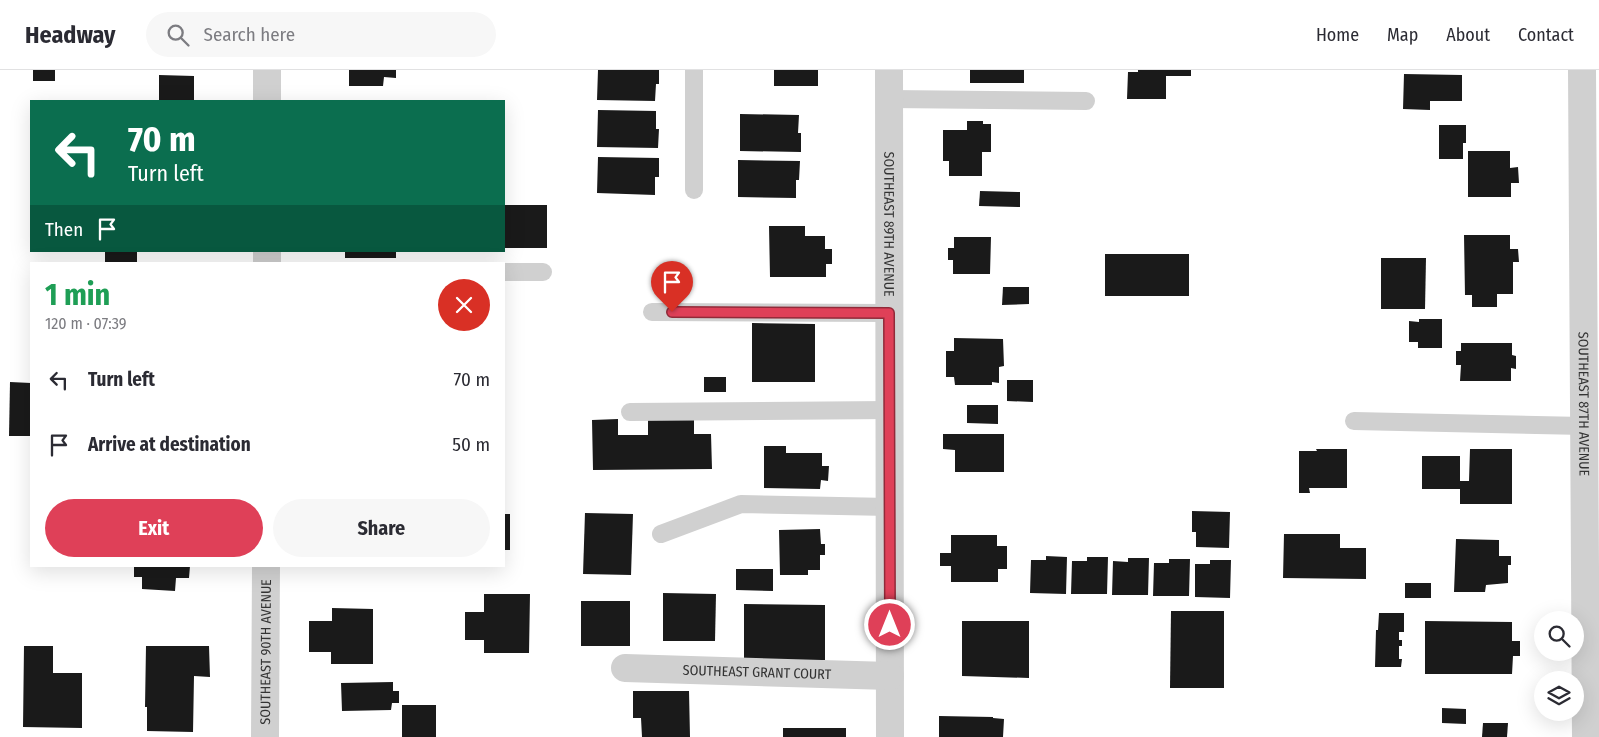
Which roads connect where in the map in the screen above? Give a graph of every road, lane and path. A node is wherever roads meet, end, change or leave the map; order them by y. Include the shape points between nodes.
1 (267, 70) edge
2 (694, 70) edge
3 (889, 70) edge
4 (1582, 70) edge
5 (889, 99) junction
6 (267, 100) edge
7 (1086, 101) dead end
8 (1591, 118) edge
9 (694, 190) dead end
10 (505, 272) edge
11 (543, 272) dead end
12 (652, 312) dead end
13 (889, 313) junction
14 (889, 410) junction
15 (630, 412) dead end
16 (1354, 421) dead end
17 (1584, 426) junction
18 (890, 507) junction
19 (661, 534) dead end
20 (1592, 556) edge
21 (266, 567) edge
22 (625, 668) dead end
23 (890, 676) junction
24 (265, 737) edge
25 (890, 737) edge
26 (1586, 737) edge

1 - 6 street
2 - 9 lane
3 - 5 street, SOUTHEAST 89TH AVENUE
4 - 8 street, SOUTHEAST 87TH AVENUE
5 - 7 lane
5 - 13 street, SOUTHEAST 89TH AVENUE
8 - 17 street, SOUTHEAST 87TH AVENUE
10 - 11 lane
12 - 13 lane
13 - 14 street, SOUTHEAST 89TH AVENUE
14 - 15 lane
14 - 18 street, SOUTHEAST 89TH AVENUE
16 - 17 lane
17 - 20 street, SOUTHEAST 87TH AVENUE
18 - 19 lane via 741,504
18 - 23 street, SOUTHEAST 89TH AVENUE
20 - 26 street, SOUTHEAST 87TH AVENUE
21 - 24 street, SOUTHEAST 90TH AVENUE
22 - 23 street, SOUTHEAST GRANT COURT
23 - 25 street, SOUTHEAST 89TH AVENUE

